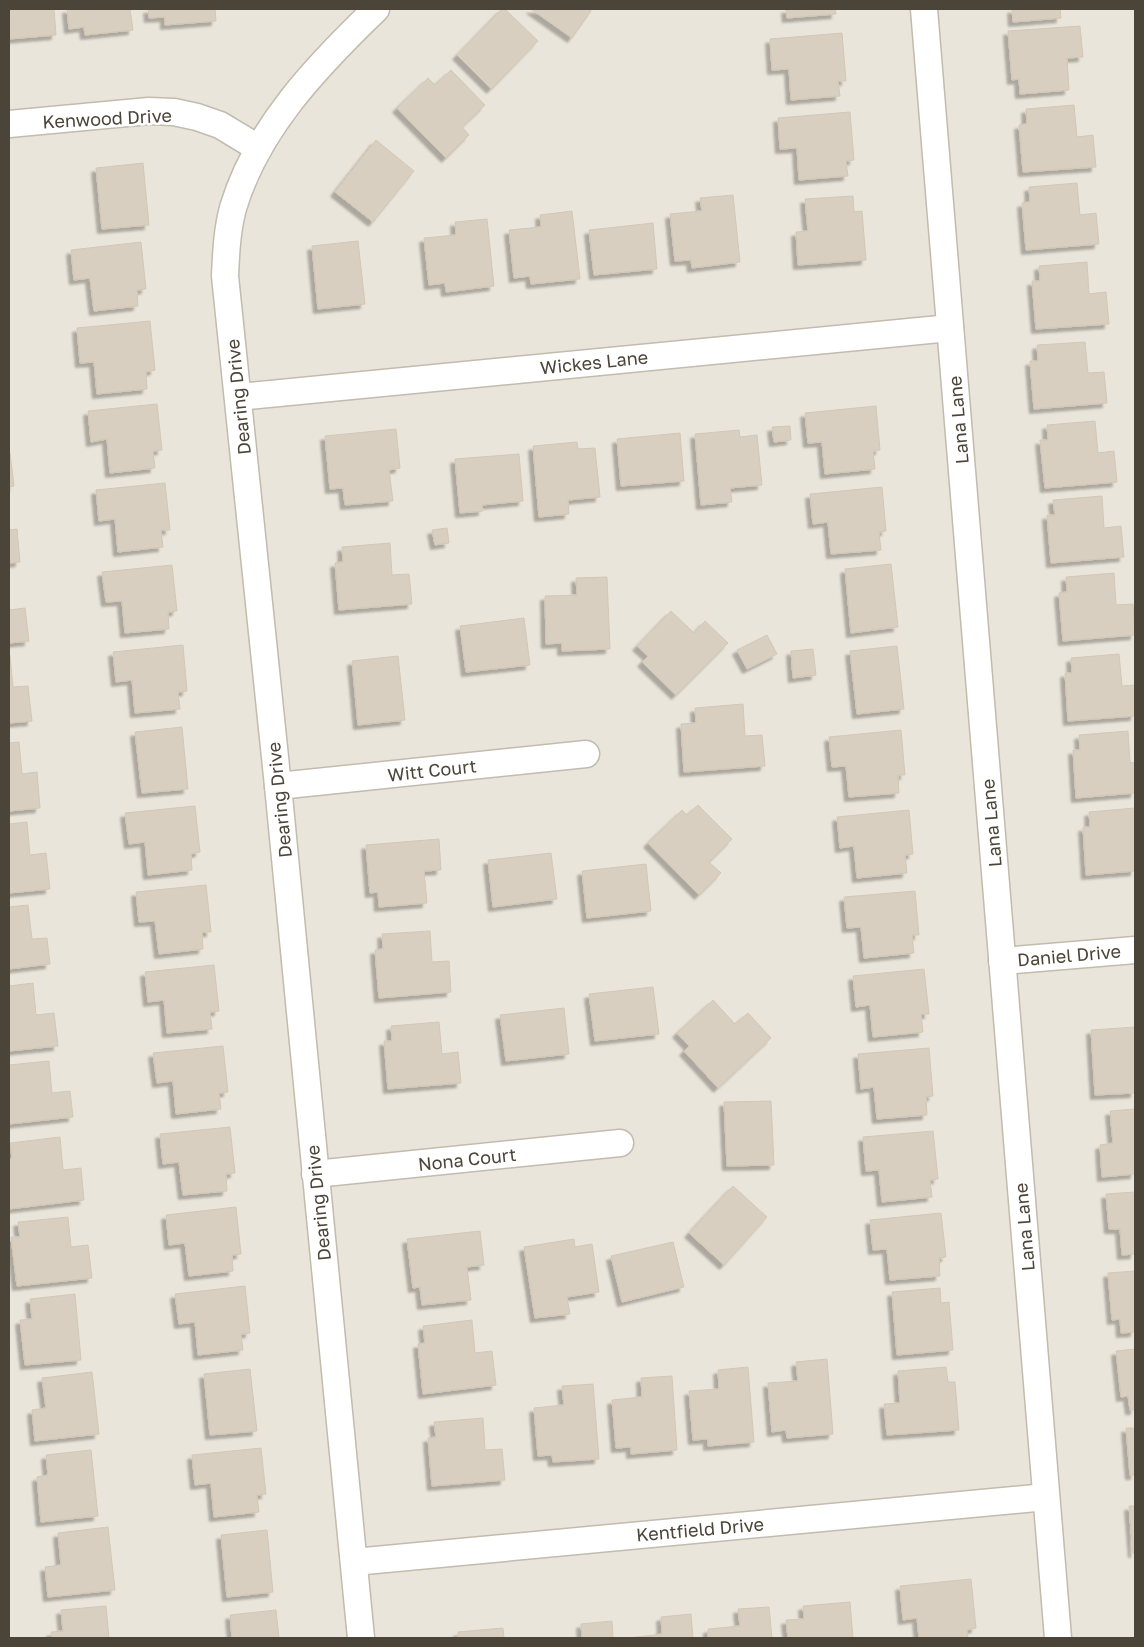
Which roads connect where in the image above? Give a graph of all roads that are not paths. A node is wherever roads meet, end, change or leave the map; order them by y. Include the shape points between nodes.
1 (376, 9) edge
2 (924, 9) edge
3 (9, 124) edge
4 (258, 148) junction
5 (950, 328) junction
6 (238, 398) junction
7 (586, 754) dead end
8 (278, 786) junction
9 (1135, 950) edge
10 (1002, 961) junction
11 (620, 1143) dead end
12 (315, 1174) junction
13 (1046, 1497) junction
14 (354, 1562) junction
15 (361, 1638) edge
16 (1058, 1638) edge

1 - 4 street, Dearing Drive via 312,74
2 - 5 street, Lana Lane
3 - 4 street, Kenwood Drive via 149,111 174,112 220,125
4 - 6 street, Dearing Drive via 233,209 227,243 225,276
5 - 6 street, Wickes Lane
5 - 10 street, Lana Lane
6 - 8 street, Dearing Drive
7 - 8 street, Witt Court
8 - 12 street, Dearing Drive
9 - 10 street, Daniel Drive
10 - 13 street, Lana Lane
11 - 12 street, Nona Court
12 - 14 street, Dearing Drive
13 - 14 street, Kentfield Drive
13 - 16 street, Lana Lane
14 - 15 street, Dearing Drive

